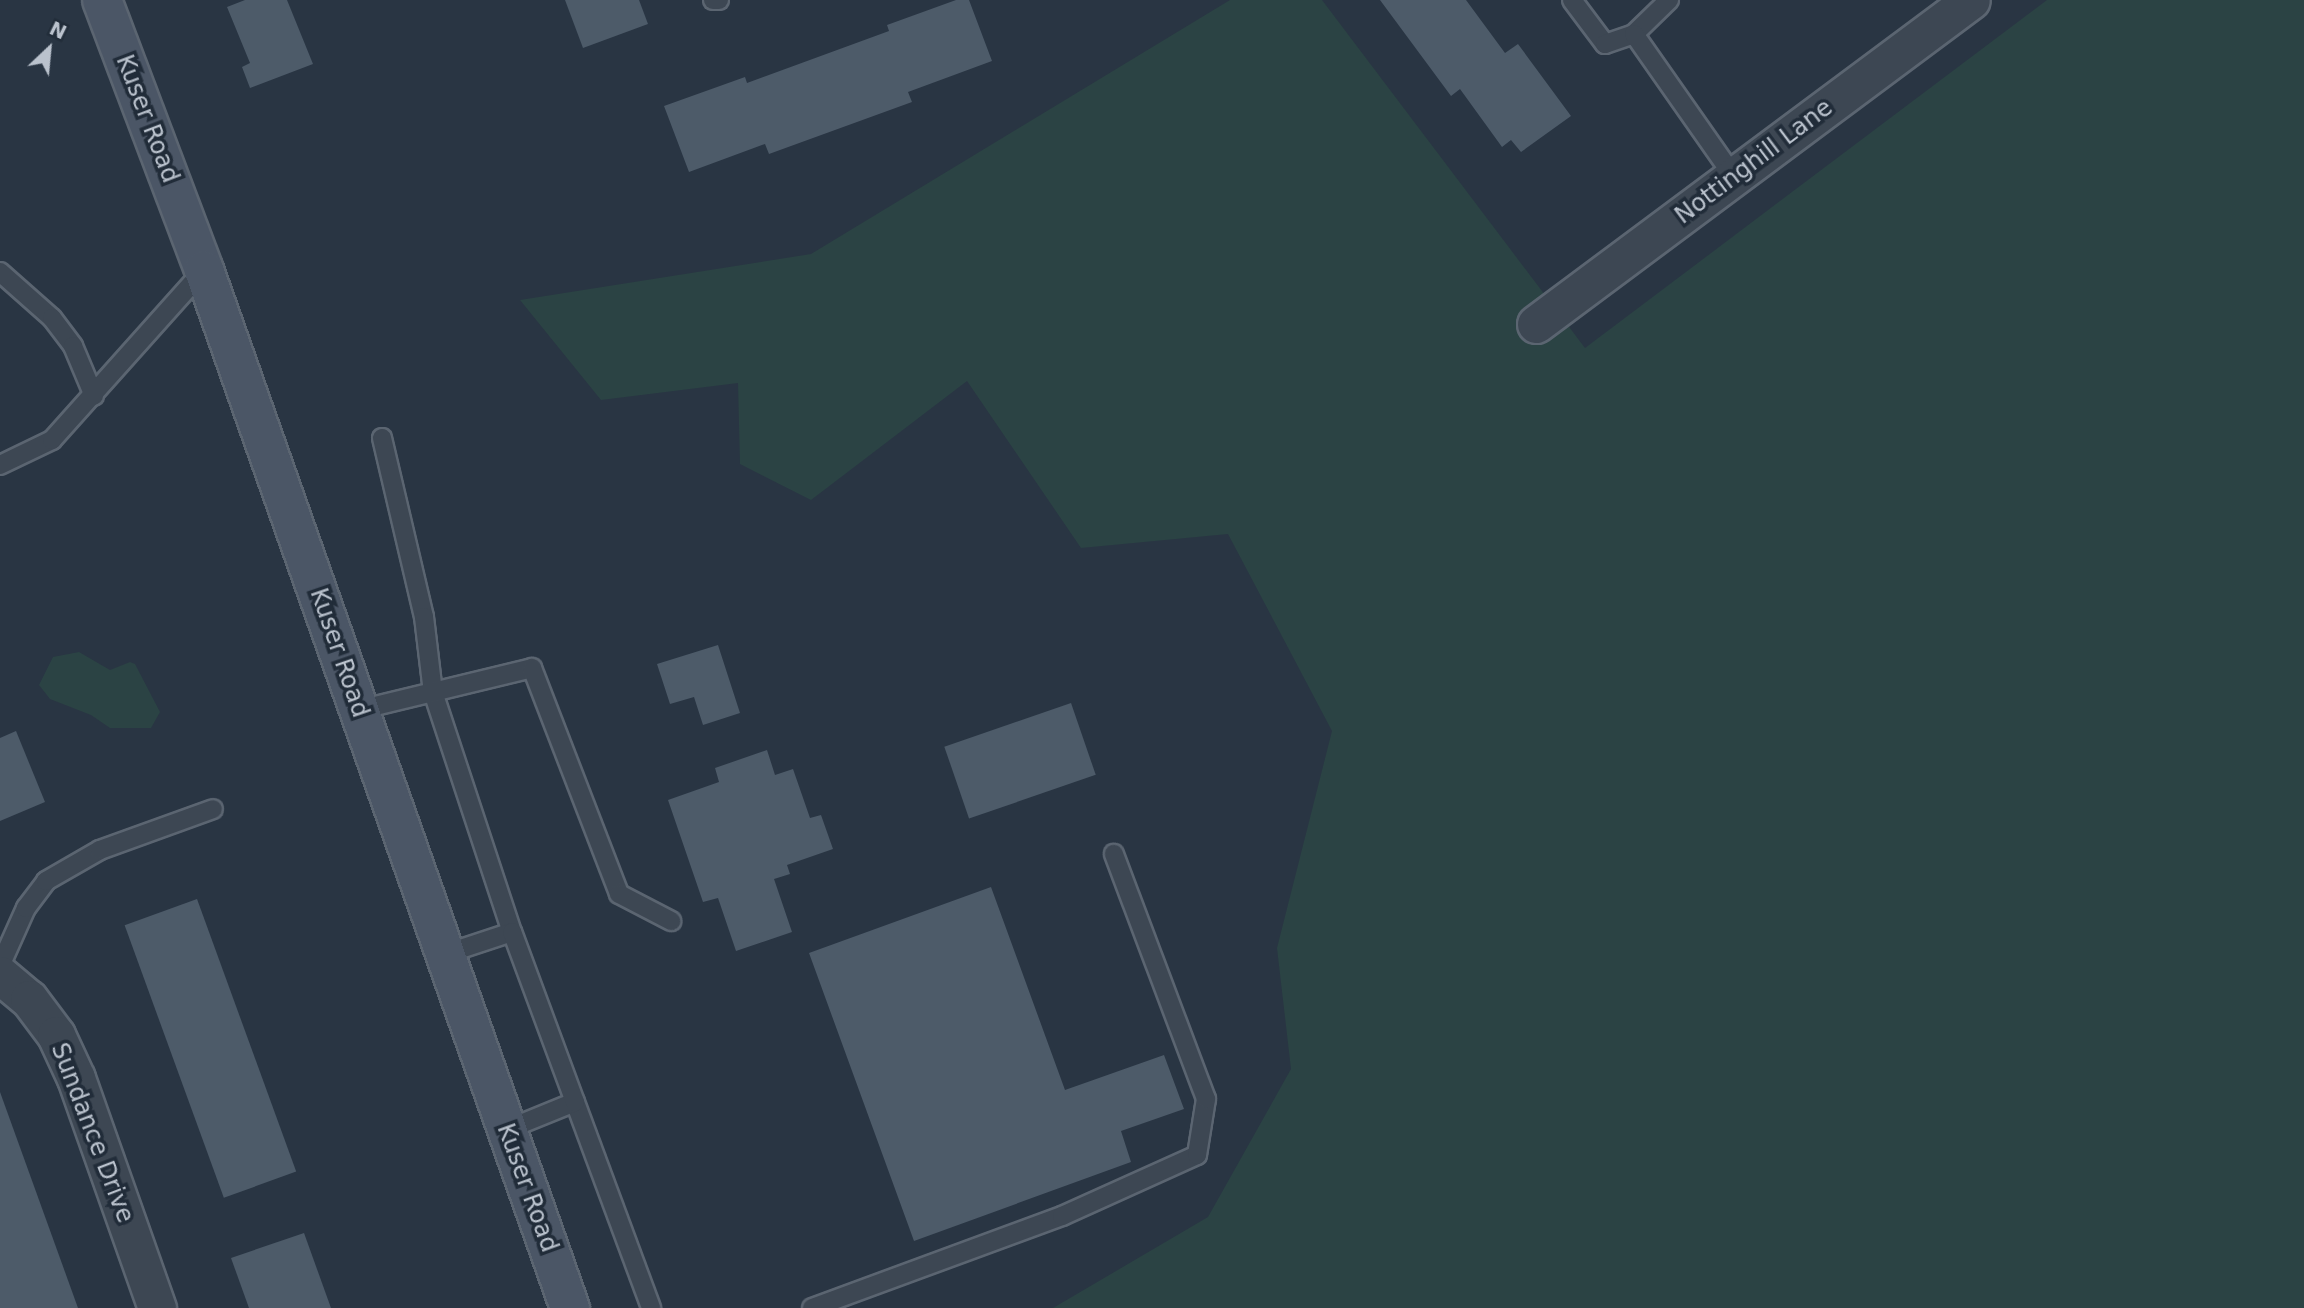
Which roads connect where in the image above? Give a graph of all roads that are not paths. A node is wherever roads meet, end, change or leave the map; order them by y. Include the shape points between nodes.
1 (102, 0) edge
2 (713, 0) edge
3 (719, 0) edge
4 (1572, 0) edge
5 (1669, 0) edge
6 (1971, 0) edge
7 (1634, 34) junction
8 (1734, 177) junction
9 (204, 270) junction
10 (0, 272) edge
11 (1536, 324) dead end
12 (94, 396) junction
13 (382, 438) dead end
14 (0, 465) edge
15 (433, 692) junction
16 (359, 710) junction
17 (213, 809) dead end
18 (1114, 854) dead end
19 (671, 922) dead end
20 (512, 932) junction
21 (445, 954) junction
22 (0, 966) edge
23 (0, 975) edge
24 (575, 1102) junction
25 (506, 1130) junction
26 (158, 1308) edge
27 (570, 1308) edge
28 (651, 1308) edge
29 (811, 1308) edge

1 - 9 street, Kuser Road
2 - 3 lane
4 - 7 lane via 1605,44
5 - 7 lane
6 - 8 street, Nottinghill Lane
7 - 8 lane
8 - 11 street, Nottinghill Lane
9 - 12 lane
9 - 16 street, Kuser Road
10 - 12 lane via 52,318 73,346
12 - 14 lane via 52,440
13 - 15 lane via 424,617
15 - 16 lane
15 - 19 lane via 533,668 619,894
15 - 20 lane
16 - 21 street, Kuser Road
17 - 22 lane via 100,850 46,881 26,908
18 - 29 lane via 1206,1099 1197,1155 1062,1216
20 - 21 lane
20 - 24 lane
21 - 25 street, Kuser Road
23 - 26 street, Sundance Drive via 29,999 56,1035 76,1077
24 - 25 lane
24 - 28 lane
25 - 27 street, Kuser Road

